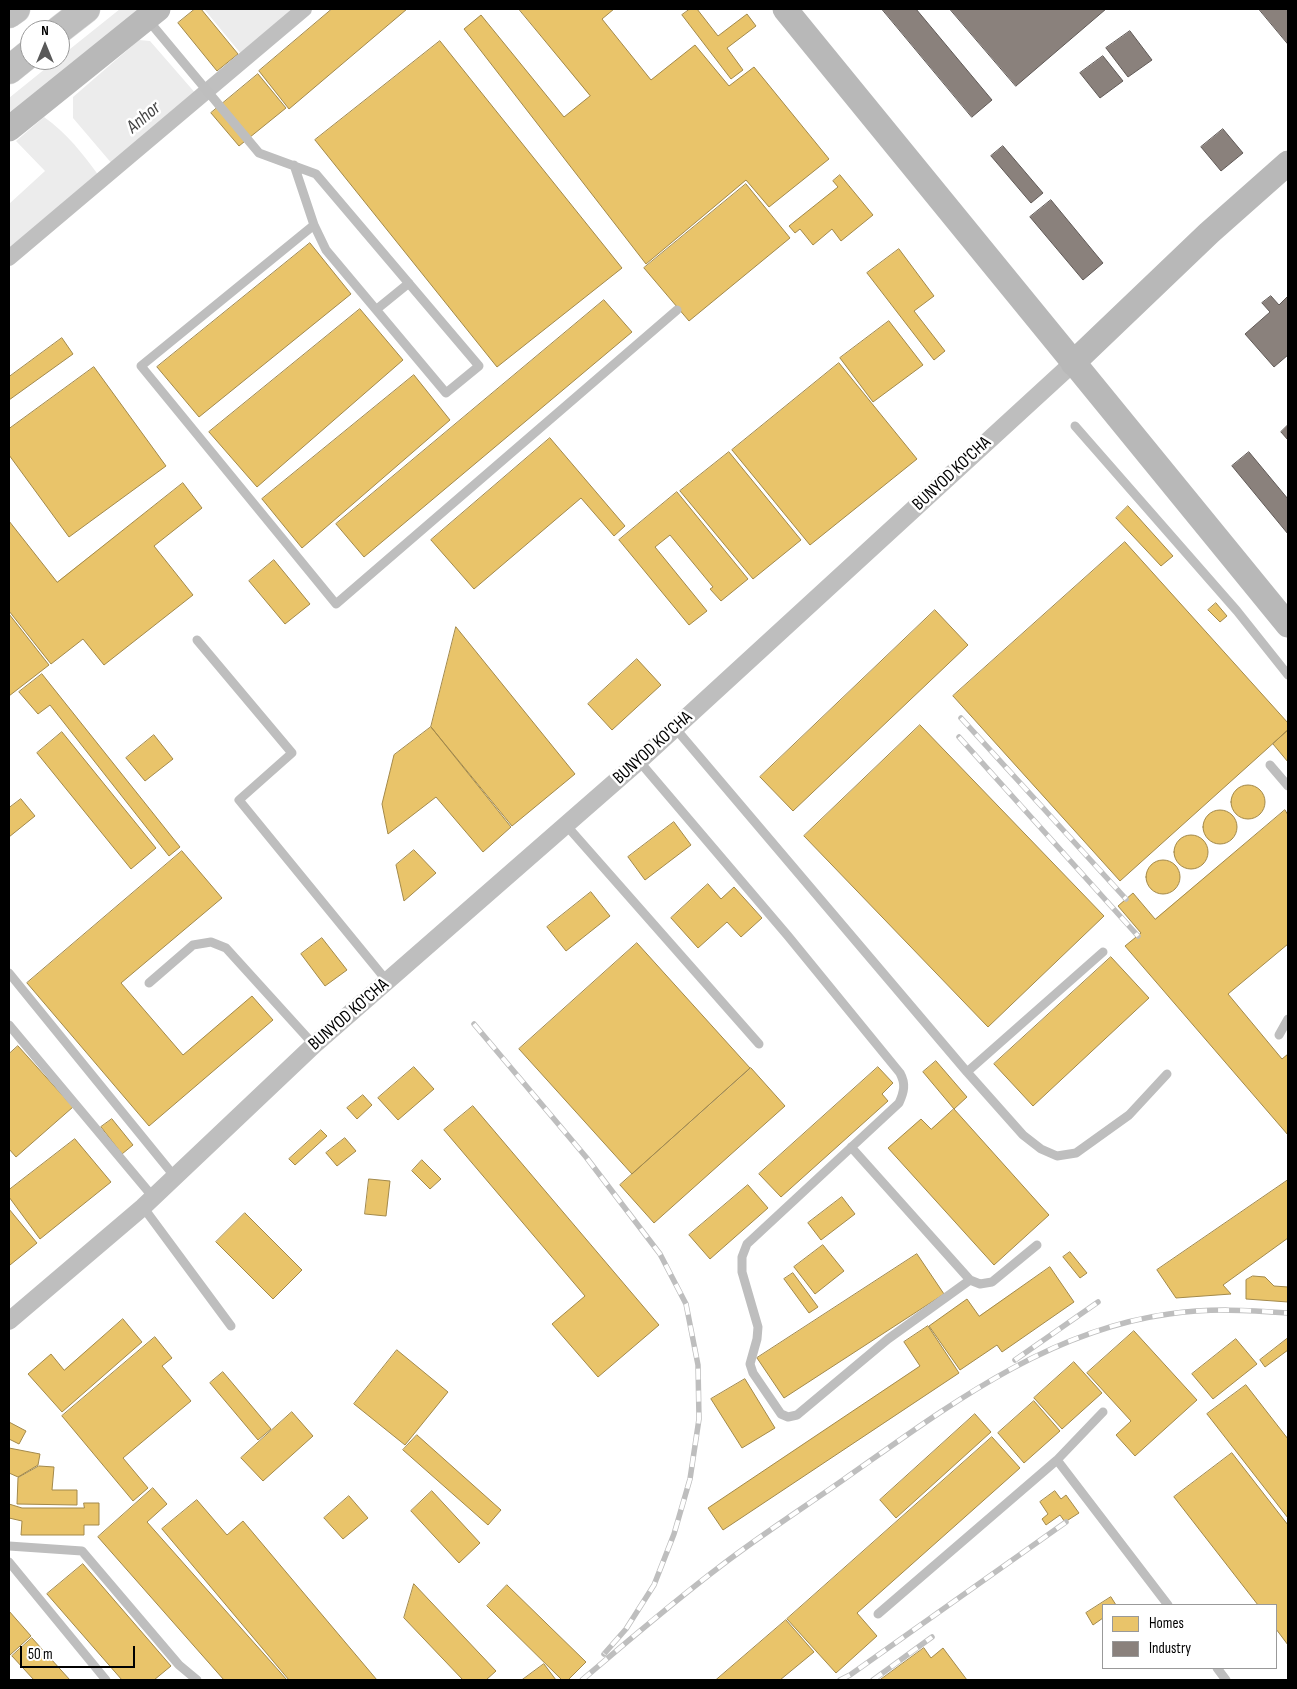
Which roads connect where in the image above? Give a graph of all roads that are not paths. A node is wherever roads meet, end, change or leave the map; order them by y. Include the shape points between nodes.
1 (16, 9) edge
2 (86, 9) edge
3 (785, 9) edge
4 (152, 13) edge
5 (9, 14) edge
6 (70, 21) edge
7 (20, 61) edge
8 (9, 70) edge
9 (9, 129) edge
10 (1288, 163) edge
11 (294, 165) junction
12 (314, 225) junction
13 (409, 283) junction
14 (377, 309) junction
15 (677, 310) dead end
16 (1073, 363) junction
17 (1075, 426) dead end
18 (1288, 625) edge
19 (197, 640) dead end
20 (1288, 675) edge
21 (675, 728) junction
22 (639, 761) junction
23 (1270, 765) dead end
24 (1288, 786) edge
25 (566, 825) junction
26 (1103, 952) dead end
27 (9, 973) edge
28 (387, 981) junction
29 (149, 983) dead end
30 (1288, 1019) edge
31 (9, 1025) edge
32 (1278, 1034) dead end
33 (759, 1044) dead end
34 (314, 1045) junction
35 (967, 1072) junction
36 (1167, 1074) dead end
37 (852, 1147) junction
38 (175, 1176) junction
39 (148, 1202) junction
40 (1038, 1245) dead end
41 (970, 1280) junction
42 (9, 1321) edge
43 (231, 1326) dead end
44 (1103, 1412) dead end
45 (1056, 1460) junction
46 (9, 1546) edge
47 (9, 1562) edge
48 (1167, 1604) edge
49 (878, 1614) dead end
50 (1218, 1669) edge
51 (106, 1680) edge
52 (197, 1680) edge
53 (1226, 1680) edge

1 - 5 main road
2 - 6 main road
3 - 16 street
4 - 9 street
4 - 11 lane via 259,153
7 - 8 main road
10 - 16 street, BUNYOD KO'CHA via 1209,233
11 - 12 lane
11 - 13 lane via 316,174
12 - 14 lane via 326,250
12 - 15 lane via 140,366 336,604
13 - 14 lane
13 - 14 lane via 479,366 446,393
16 - 18 street
16 - 21 street, BUNYOD KO'CHA
17 - 20 lane
19 - 28 lane via 292,753 239,800
21 - 22 street, BUNYOD KO'CHA
21 - 35 lane
22 - 25 street, BUNYOD KO'CHA
22 - 37 lane via 900,1073 904,1093 899,1103
23 - 24 lane
25 - 28 street, BUNYOD KO'CHA
25 - 33 lane
26 - 35 lane
27 - 38 lane
28 - 34 street, BUNYOD KO'CHA
29 - 34 lane via 193,945 211,942 226,948
30 - 32 lane
31 - 39 lane
34 - 38 street, BUNYOD KO'CHA
35 - 36 lane via 1023,1135 1057,1156 1076,1153 1129,1115
37 - 41 lane
37 - 41 lane via 747,1244 742,1257 742,1272 758,1327 750,1364 781,1414 788,1417 797,1415 888,1339
38 - 39 street, BUNYOD KO'CHA
39 - 42 street, BUNYOD KO'CHA
39 - 43 lane
40 - 41 lane via 992,1282 980,1284
44 - 45 lane
45 - 48 lane
45 - 49 lane
46 - 52 lane via 82,1551 179,1665
47 - 51 lane
50 - 53 lane

